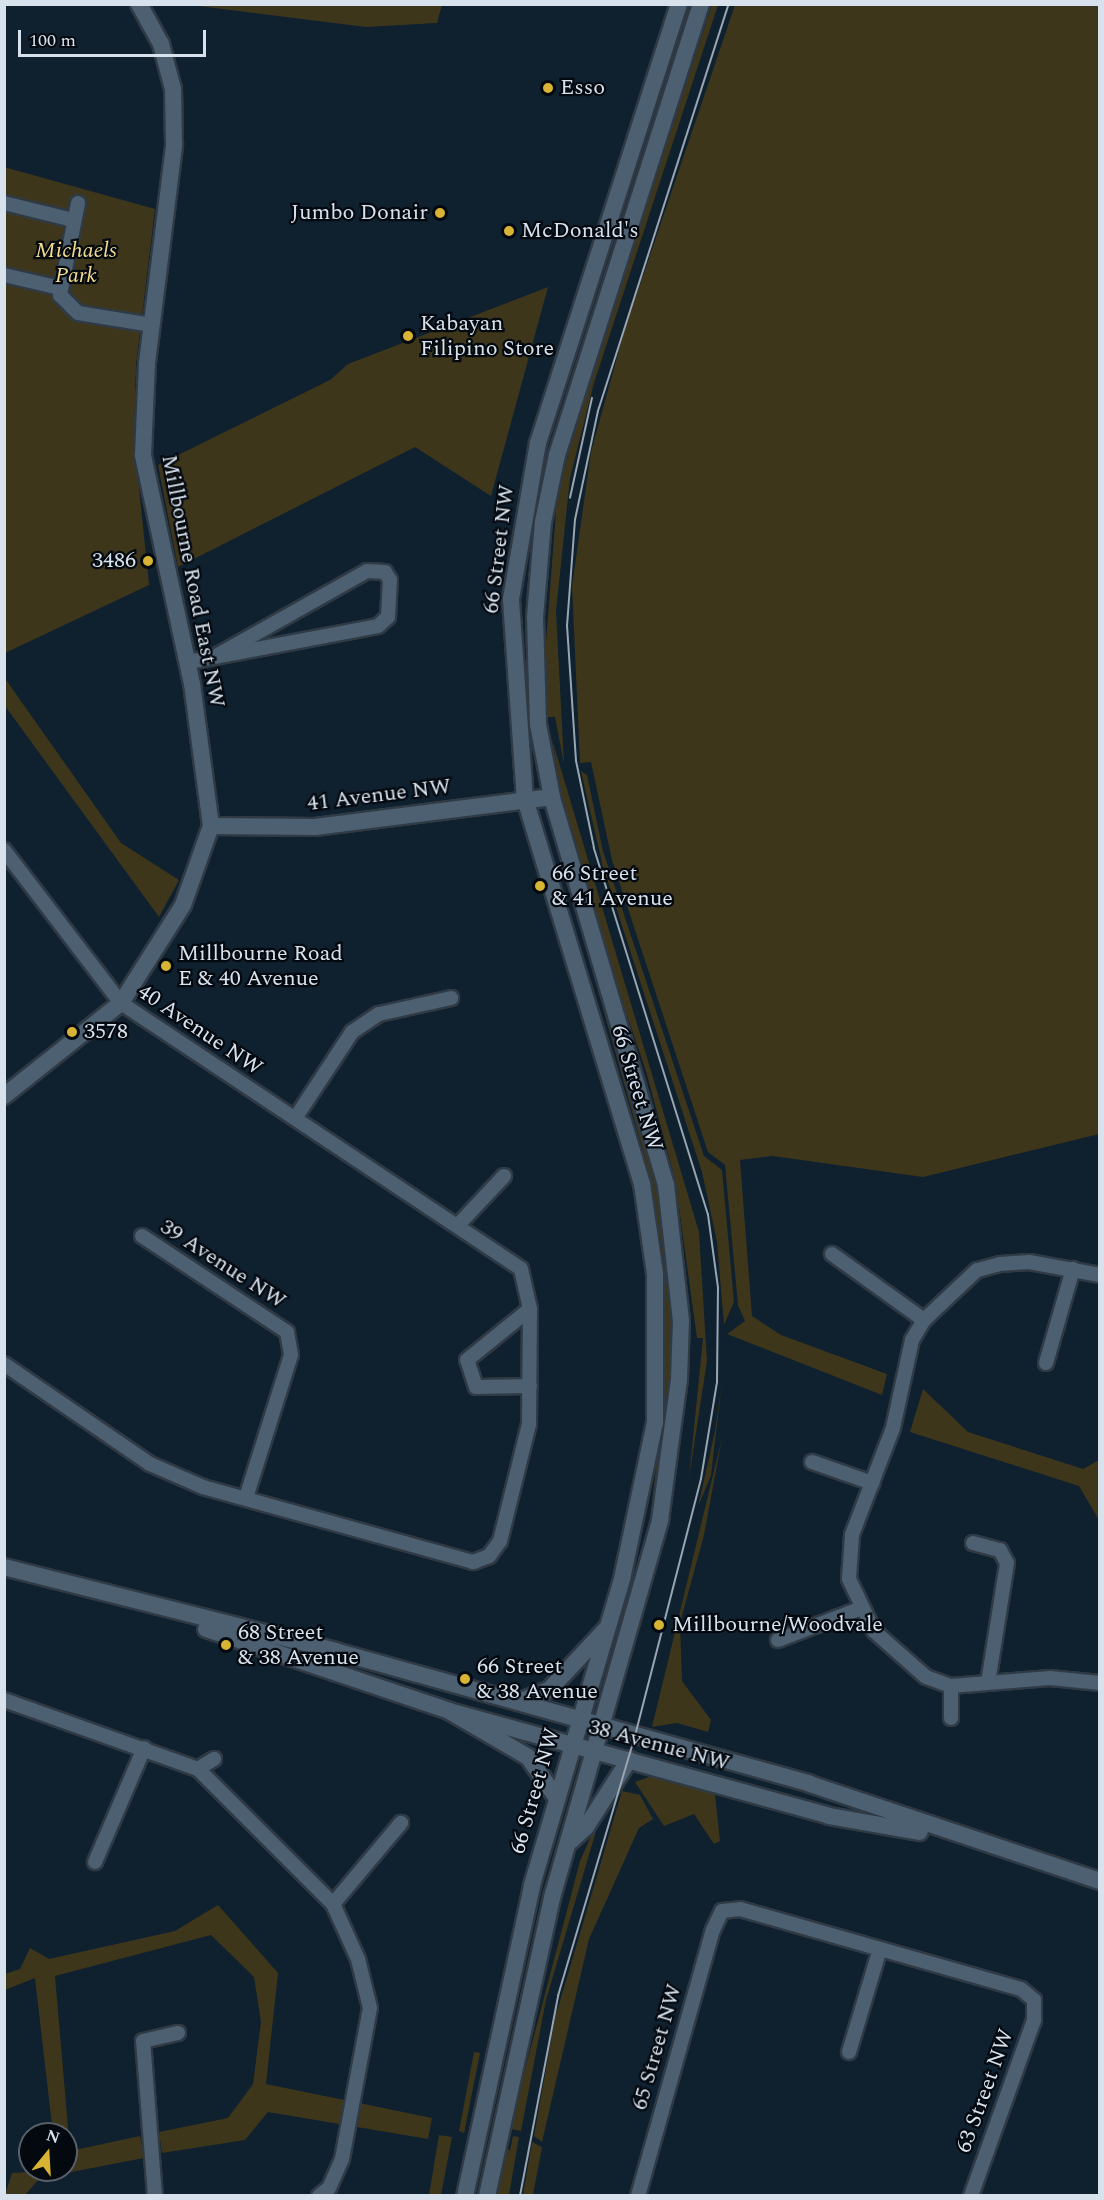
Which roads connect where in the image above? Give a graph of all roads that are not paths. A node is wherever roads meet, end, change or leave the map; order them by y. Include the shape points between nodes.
1 (139, 4) edge
2 (679, 4) edge
3 (701, 4) edge
4 (4, 203) edge
5 (78, 203) dead end
6 (73, 220) junction
7 (4, 275) edge
8 (60, 288) junction
9 (152, 326) junction
10 (218, 655) junction
11 (188, 662) junction
12 (552, 797) junction
13 (525, 800) junction
14 (211, 826) junction
15 (4, 850) edge
16 (451, 998) dead end
17 (121, 1003) junction
18 (4, 1096) edge
19 (296, 1117) junction
20 (504, 1176) dead end
21 (459, 1224) junction
22 (142, 1236) dead end
23 (832, 1254) dead end
24 (1073, 1269) junction
25 (1100, 1275) edge
26 (530, 1309) junction
27 (924, 1320) junction
28 (1046, 1363) dead end
29 (4, 1364) edge
30 (530, 1386) junction
31 (812, 1462) dead end
32 (872, 1483) junction
33 (246, 1498) junction
34 (973, 1544) dead end
35 (4, 1567) edge
36 (106, 1595) junction
37 (859, 1609) junction
38 (606, 1628) junction
39 (778, 1640) dead end
40 (988, 1683) junction
41 (1100, 1683) edge
42 (951, 1686) junction
43 (4, 1700) edge
44 (521, 1701) junction
45 (449, 1711) junction
46 (579, 1718) junction
47 (951, 1718) dead end
48 (603, 1725) junction
49 (571, 1745) junction
50 (144, 1748) junction
51 (596, 1751) junction
52 (214, 1759) dead end
53 (629, 1760) junction
54 (198, 1769) junction
55 (556, 1797) junction
56 (401, 1823) dead end
57 (967, 1840) junction
58 (570, 1841) junction
59 (95, 1862) dead end
60 (1100, 1881) edge
61 (333, 1904) junction
62 (879, 1952) junction
63 (178, 2033) dead end
64 (849, 2052) dead end
65 (155, 2196) edge
66 (319, 2196) edge
67 (465, 2196) edge
68 (487, 2196) edge
69 (638, 2196) edge
70 (971, 2196) edge

1 - 9 main road, Millbourne Road East NW via 161,44 173,89 174,145
2 - 13 main road, 66 Street NW via 580,302 526,500 511,599
3 - 12 main road, 66 Street NW via 570,411 543,522 534,662
4 - 6 street
5 - 6 street
6 - 8 street
7 - 8 street
8 - 9 street via 78,313
9 - 11 main road, Millbourne Road East NW via 143,455 166,578
10 - 10 street via 378,626 388,617 390,580 385,572 367,572
10 - 11 street
11 - 14 main road, Millbourne Road East NW
12 - 13 main road, 41 Avenue NW
12 - 48 main road, 66 Street NW via 650,1119 666,1185 681,1321 676,1413 660,1520
13 - 14 main road, 41 Avenue NW via 315,827
13 - 38 main road, 66 Street NW via 642,1184 655,1274 655,1422 637,1519
14 - 17 main road, Millbourne Road East NW via 183,905
15 - 17 street, 40 Avenue NW
16 - 19 street via 379,1014 352,1032
17 - 18 main road, Millbourne Road East NW
17 - 19 street, 40 Avenue NW
19 - 21 street, 40 Avenue NW
20 - 21 street
21 - 26 street, 40 Avenue NW via 515,1264 527,1290
22 - 33 street, 39 Avenue NW via 287,1332 291,1355
23 - 27 street
24 - 25 street
24 - 27 street via 1029,1262 977,1270
24 - 28 street
26 - 30 street, 40 Avenue NW
26 - 30 street via 467,1360 476,1387
27 - 32 street via 912,1340 893,1428
29 - 33 street via 150,1464
30 - 33 street, 40 Avenue NW via 529,1424 516,1479 500,1541 489,1556 473,1562
31 - 32 street
32 - 37 street via 852,1535 849,1579
34 - 40 street via 1000,1550 1007,1563
35 - 36 main road, 38 Avenue NW
36 - 44 main road, 38 Avenue NW
36 - 45 main road, 38 Avenue NW
37 - 39 street
37 - 42 street via 889,1649 926,1677
38 - 44 main road via 550,1689
38 - 46 main road, 66 Street NW
40 - 41 street via 1050,1678
40 - 42 street
42 - 47 street
43 - 50 street
44 - 46 main road, 38 Avenue NW
45 - 49 main road, 38 Avenue NW
45 - 55 main road via 528,1757
46 - 48 main road, 38 Avenue NW
46 - 49 main road, 66 Street NW
48 - 51 main road, 66 Street NW
48 - 57 main road, 38 Avenue NW via 810,1784
49 - 51 main road, 38 Avenue NW
49 - 55 main road, 66 Street NW
50 - 54 street
50 - 59 street
51 - 53 main road, 38 Avenue NW
51 - 58 main road, 66 Street NW
52 - 54 street
53 - 57 main road, 38 Avenue NW via 829,1816
53 - 58 main road via 586,1827
54 - 61 street
55 - 67 main road, 66 Street NW via 506,1993
56 - 61 street
57 - 60 main road, 38 Avenue NW
58 - 68 main road, 66 Street NW via 522,2019
61 - 66 street via 358,1959 370,2008 342,2159 329,2188
62 - 64 street
62 - 69 street, 65 Street NW via 740,1909 722,1911
62 - 70 street, 63 Street NW via 1021,1989 1034,2000 1034,2020
63 - 65 street via 142,2041

